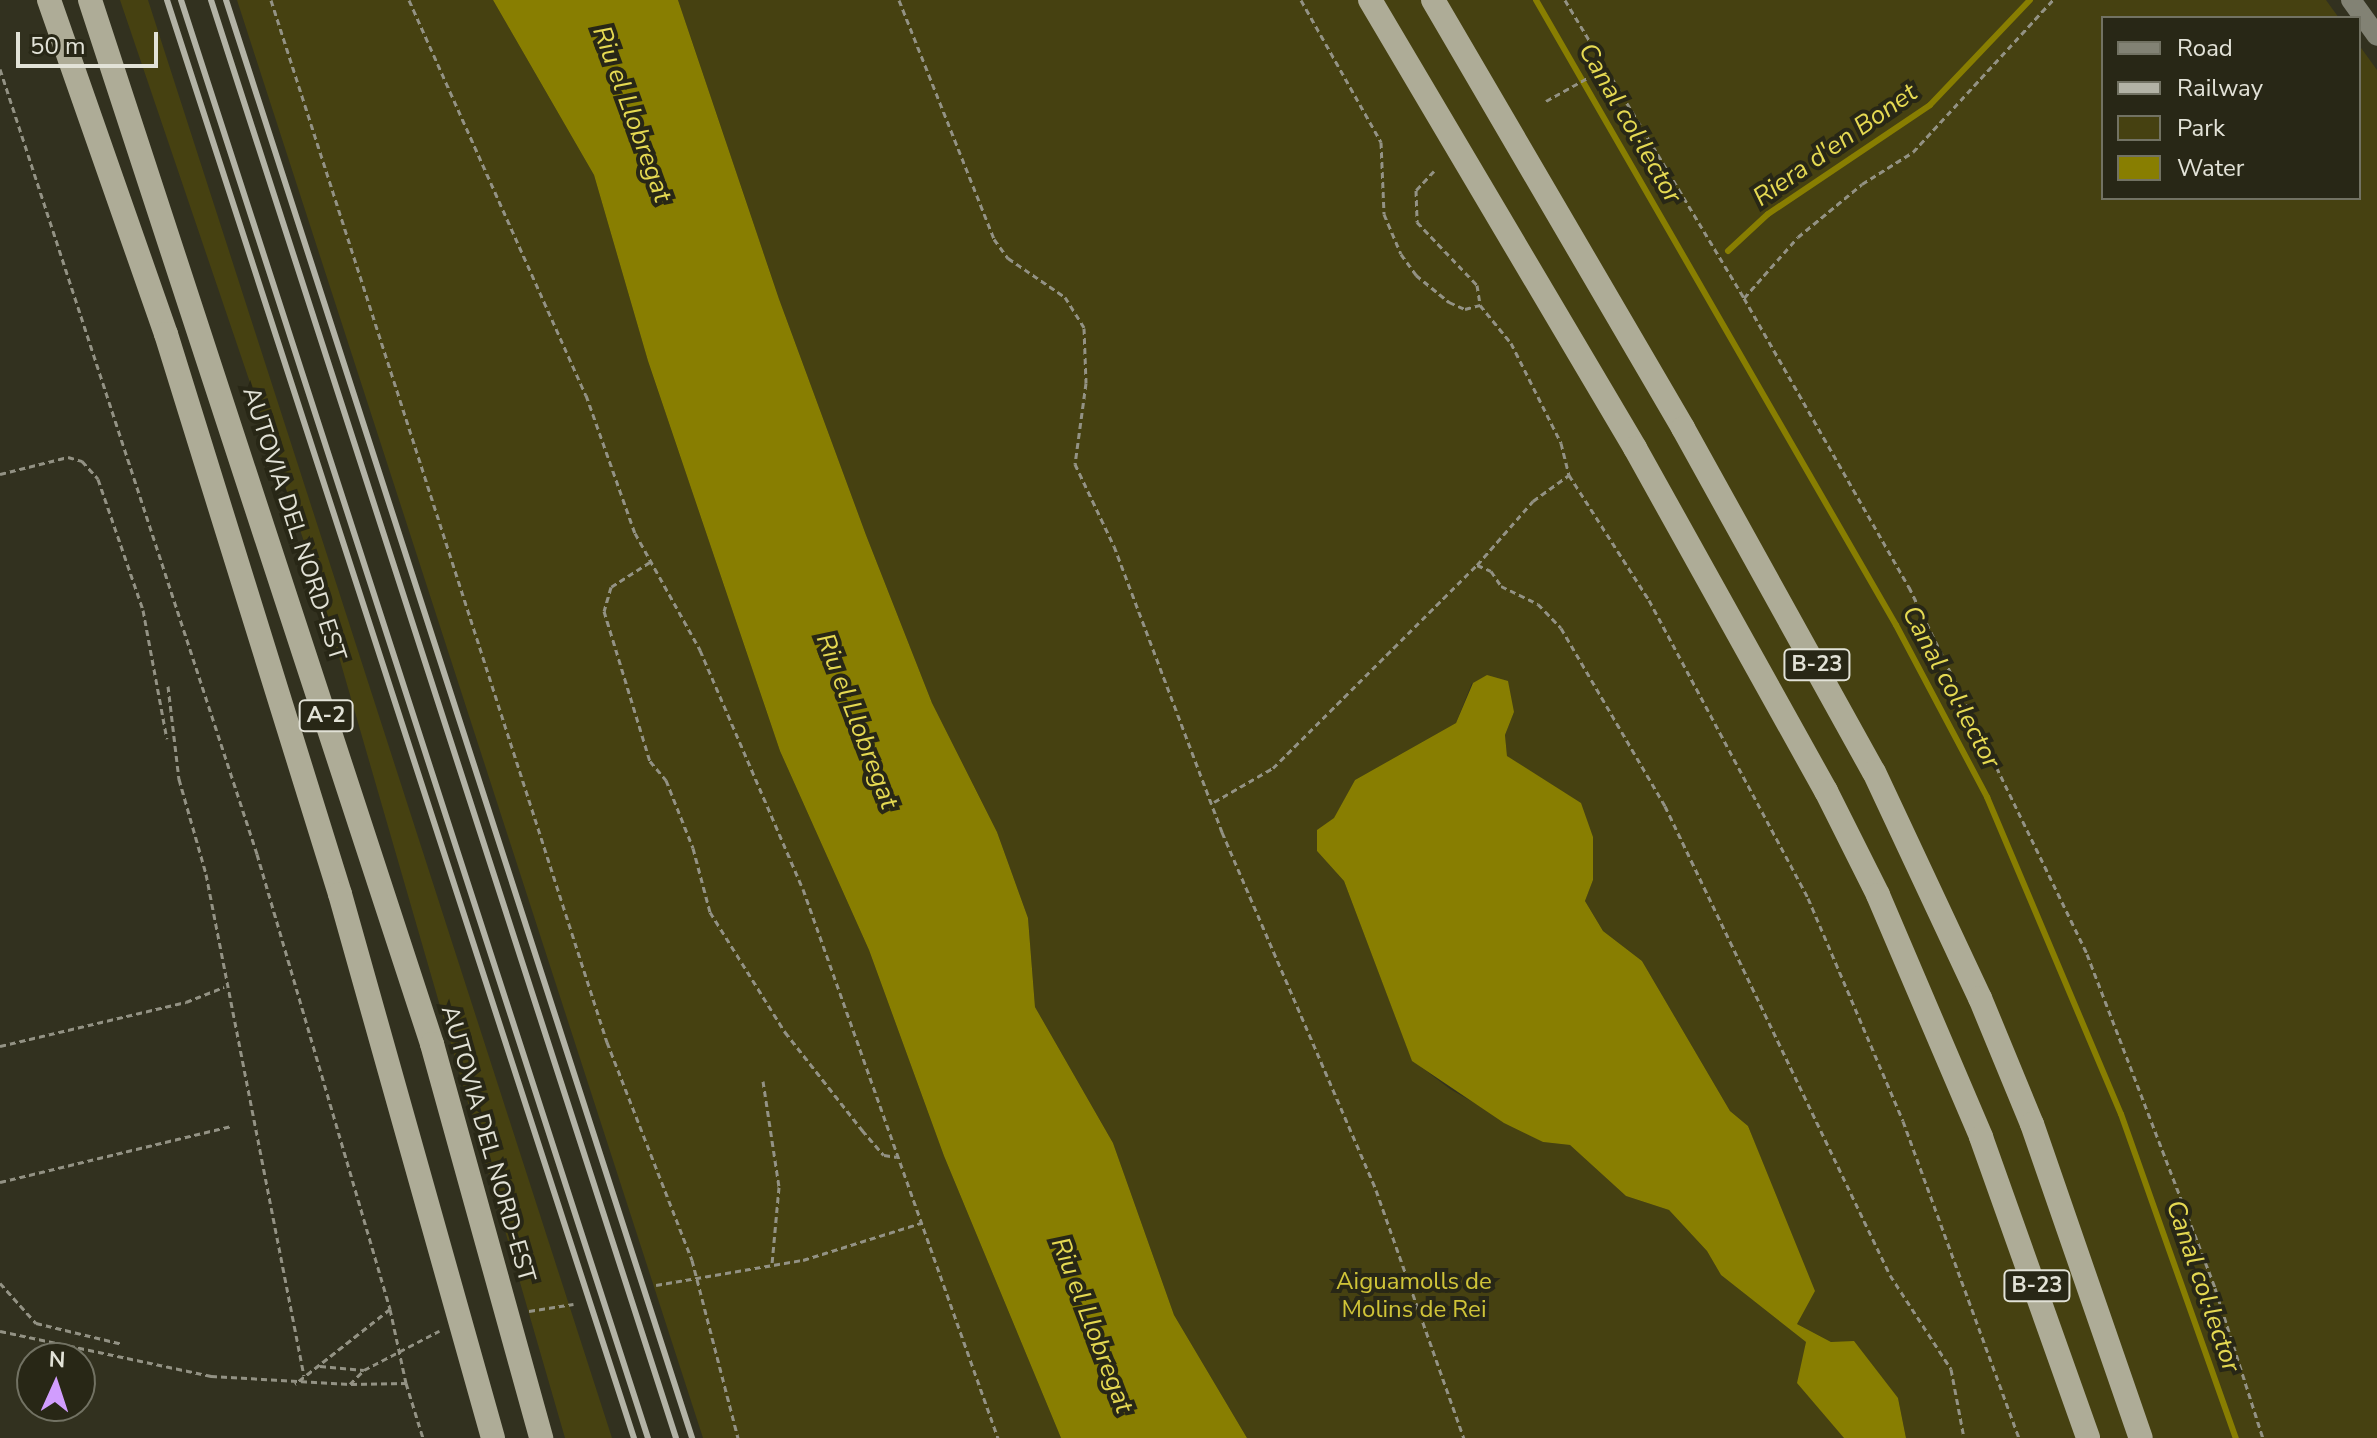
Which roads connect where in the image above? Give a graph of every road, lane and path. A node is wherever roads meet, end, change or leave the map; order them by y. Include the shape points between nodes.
1 (49, 0) edge
2 (90, 0) edge
3 (271, 0) edge
4 (409, 0) edge
5 (899, 0) edge
6 (1301, 0) edge
7 (1370, 0) edge
8 (1433, 0) edge
9 (1565, 0) edge
10 (2053, 0) edge
11 (2351, 0) edge
12 (2377, 36) edge
13 (1607, 67) junction
14 (0, 69) edge
15 (1546, 101) dead end
16 (1434, 171) dead end
17 (1744, 298) junction
18 (1480, 305) junction
19 (0, 474) edge
20 (1569, 475) junction
21 (650, 562) junction
22 (1477, 565) junction
23 (168, 686) dead end
24 (167, 739) dead end
25 (1214, 802) junction
26 (224, 987) junction
27 (0, 1046) edge
28 (763, 1081) dead end
29 (232, 1126) dead end
30 (899, 1157) junction
31 (0, 1182) edge
32 (921, 1223) junction
33 (772, 1264) junction
34 (697, 1279) junction
35 (0, 1283) edge
36 (656, 1285) dead end
37 (573, 1304) dead end
38 (390, 1309) junction
39 (529, 1311) dead end
40 (0, 1331) edge
41 (439, 1331) dead end
42 (123, 1344) dead end
43 (400, 1353) junction
44 (318, 1366) junction
45 (364, 1370) junction
46 (304, 1377) junction
47 (406, 1383) junction
48 (295, 1384) junction
49 (350, 1384) junction
50 (423, 1438) edge
51 (493, 1438) edge
52 (541, 1438) edge
53 (738, 1438) edge
54 (998, 1438) edge
55 (1464, 1438) edge
56 (1964, 1438) edge
57 (2019, 1438) edge
58 (2088, 1438) edge
59 (2141, 1438) edge
60 (2263, 1438) edge

1 - 51 highway, A-2 via 166,334 340,894
2 - 52 highway, AUTOVIA DEL NORD-EST / A-2 via 432,1044
3 - 34 path via 607,1042
4 - 21 path via 551,313
5 - 25 path via 994,239 1008,258 1065,297 1084,328 1086,383 1075,464 1114,546
6 - 18 path via 1381,142 1384,214 1401,254 1416,275 1449,302 1465,309
7 - 58 highway, B-23 via 1651,475 1878,895 1981,1137
8 - 59 highway, B-23 via 1698,455 1874,772 1980,998 2032,1124
9 - 13 path
10 - 17 path via 1913,152 1862,184 1798,237
11 - 12 main road
13 - 15 path
13 - 17 path
14 - 38 path via 224,749
16 - 18 path via 1416,190 1417,222 1477,285
17 - 60 path via 1909,587 2087,954 2215,1288
18 - 20 path via 1511,343 1561,443
19 - 24 path via 68,457 82,461 98,479 143,610
20 - 22 path via 1533,501
20 - 57 path via 1649,600 1808,898 1903,1121
21 - 30 path via 700,650 803,889
21 - 30 path via 611,587 604,611 650,761 666,780 688,835 710,912 785,1032 841,1105 884,1155
22 - 25 path via 1273,768
22 - 56 path via 1491,571 1501,586 1538,604 1561,628 1665,806 1880,1256 1912,1316 1951,1369
23 - 26 path via 179,779 206,874
25 - 55 path via 1222,832 1376,1190
26 - 27 path via 186,1002
26 - 46 path
28 - 33 path via 779,1187
29 - 31 path
30 - 32 path
32 - 33 path via 803,1260
32 - 54 path
33 - 34 path
34 - 36 path
34 - 53 path
35 - 42 path via 36,1323
37 - 39 path
38 - 43 path
38 - 44 path
40 - 48 path via 211,1376
41 - 43 path
43 - 45 path
43 - 47 path
44 - 45 path
44 - 46 path
45 - 49 path
46 - 48 path
47 - 49 path
47 - 50 path
48 - 49 path

